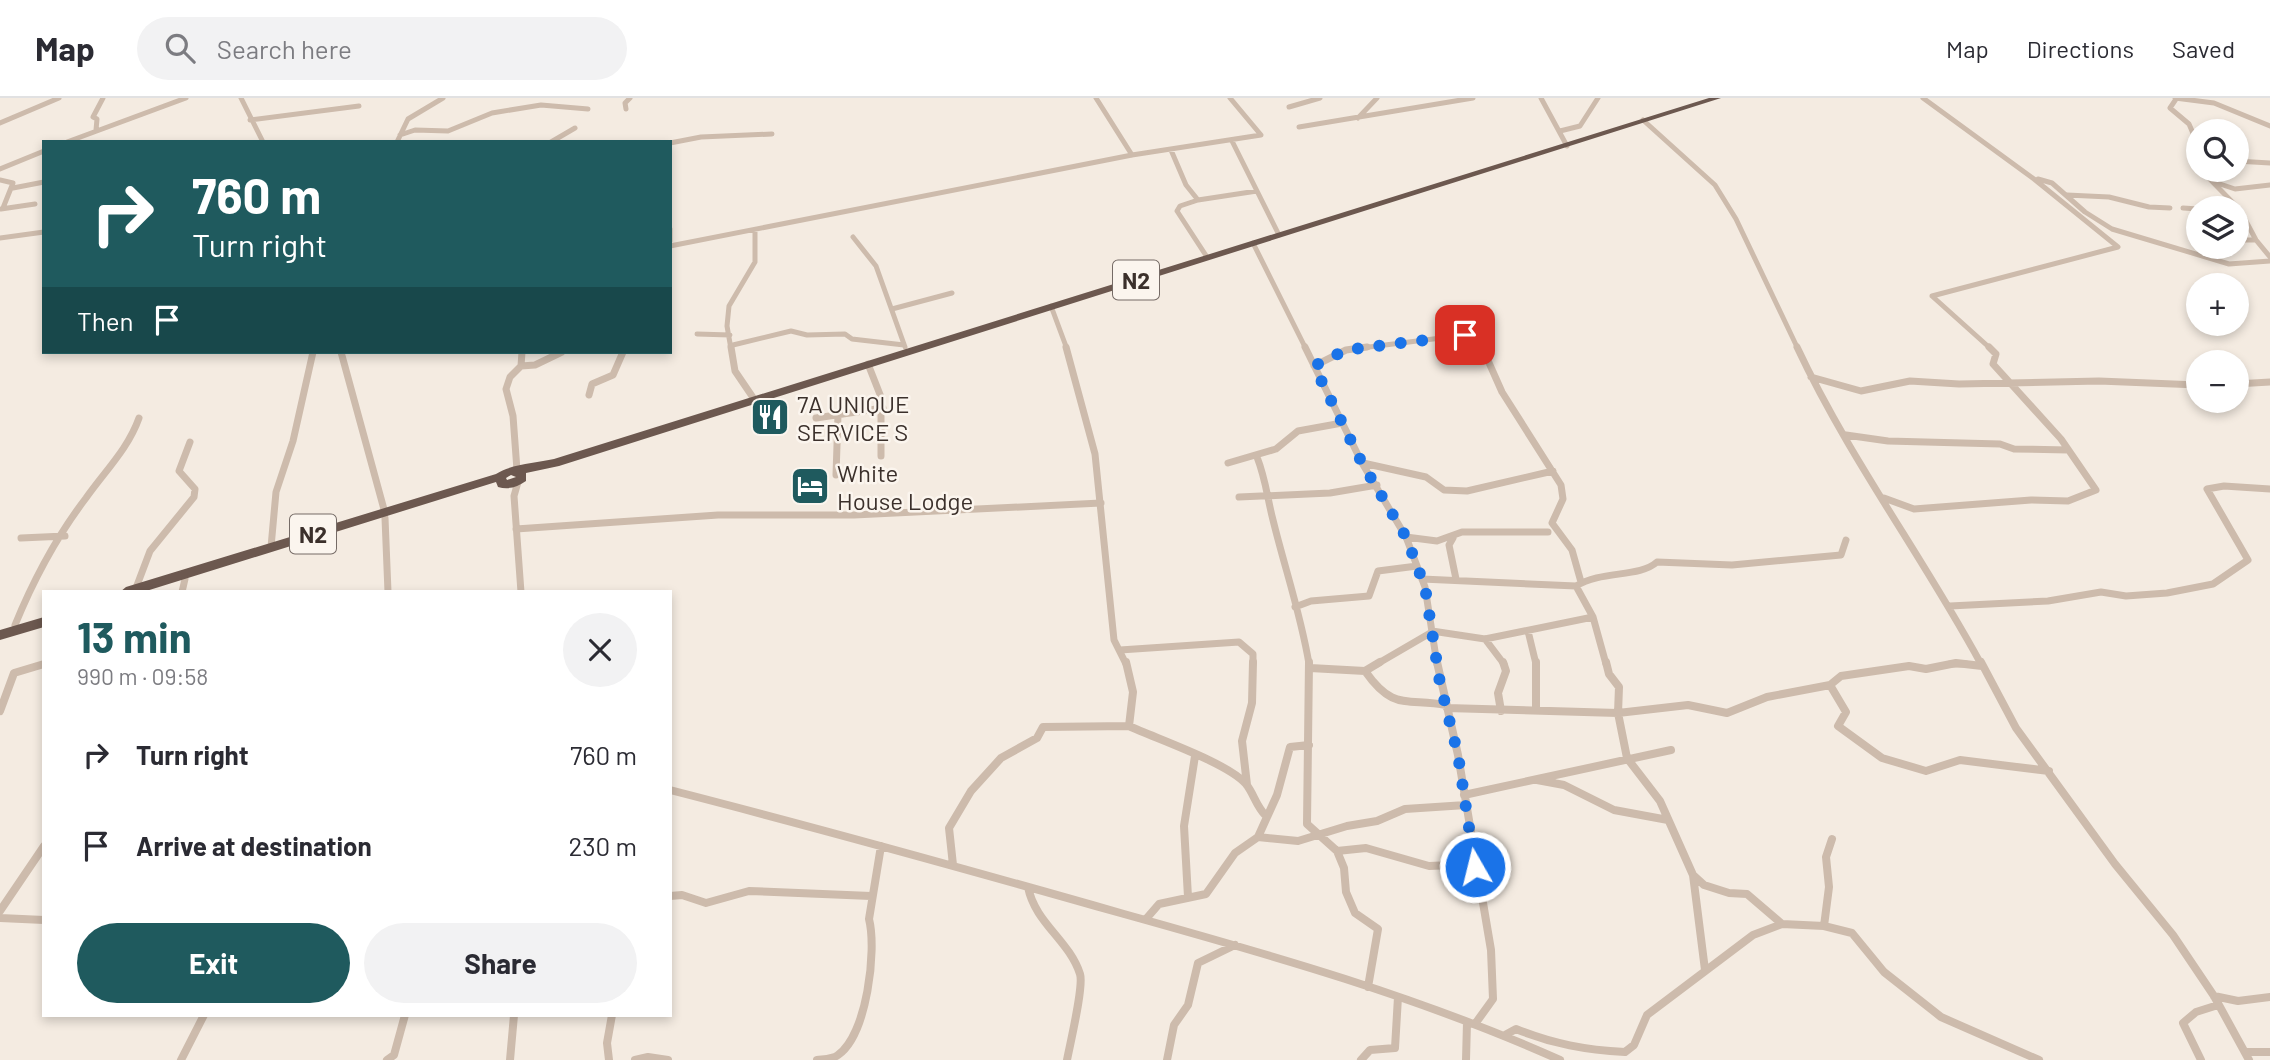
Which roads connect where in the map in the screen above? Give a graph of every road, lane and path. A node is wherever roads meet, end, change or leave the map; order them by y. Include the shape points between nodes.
1 (59, 98) edge
2 (103, 98) edge
3 (186, 98) edge
4 (241, 98) edge
5 (443, 98) edge
6 (630, 98) edge
7 (1096, 98) edge
8 (1230, 98) edge
9 (1294, 98) edge
10 (1320, 98) edge
11 (1473, 98) edge
12 (1541, 98) edge
13 (1598, 98) edge
14 (1717, 98) edge
15 (1923, 98) edge
16 (2176, 98) edge
17 (1372, 99) edge
18 (359, 106) dead end
19 (588, 109) dead end
20 (626, 109) dead end
21 (1371, 116) junction
22 (1357, 118) junction
23 (0, 120) edge
24 (250, 120) junction
25 (1643, 120) junction
26 (2186, 121) edge
27 (2270, 126) edge
28 (1299, 127) dead end
29 (575, 128) dead end
30 (96, 130) junction
31 (1560, 131) junction
32 (772, 134) dead end
33 (400, 135) junction
34 (72, 140) edge
35 (262, 140) edge
36 (398, 140) edge
37 (554, 140) edge
38 (1232, 141) junction
39 (672, 143) edge
40 (1567, 146) junction
41 (1171, 150) junction
42 (42, 152) edge
43 (1132, 155) junction
44 (2249, 162) edge
45 (2270, 163) edge
46 (0, 169) edge
47 (2034, 178) junction
48 (0, 180) edge
49 (42, 182) edge
50 (2217, 183) joint
51 (2270, 185) edge
52 (13, 188) junction
53 (1257, 191) junction
54 (2066, 195) junction
55 (2228, 196) edge
56 (1198, 200) junction
57 (35, 204) dead end
58 (2170, 208) dead end
59 (2183, 208) dead end
60 (2186, 208) edge
61 (2, 209) edge
62 (2249, 228) edge
63 (755, 230) junction
64 (42, 232) edge
65 (1279, 235) junction
66 (853, 237) dead end
67 (0, 238) edge
68 (2249, 240) edge
69 (2256, 240) junction
70 (1253, 243) junction
71 (672, 246) edge
72 (1207, 257) junction
73 (2270, 259) edge
74 (952, 293) dead end
75 (1051, 306) junction
76 (892, 309) junction
77 (697, 334) dead end
78 (730, 335) junction
79 (733, 345) junction
80 (906, 348) junction
81 (313, 354) edge
82 (342, 354) edge
83 (522, 354) edge
84 (558, 354) edge
85 (622, 354) edge
86 (868, 364) junction
87 (521, 366) junction
88 (1314, 366) junction
89 (1811, 377) junction
90 (2270, 382) edge
91 (2249, 383) edge
92 (2015, 384) junction
93 (2186, 385) edge
94 (589, 395) dead end
95 (754, 399) junction
96 (883, 408) junction
97 (838, 415) junction
98 (139, 418) dead end
99 (816, 418) dead end
100 (1342, 423) junction
101 (1846, 435) junction
102 (190, 442) dead end
103 (2068, 450) junction
104 (515, 456) junction
105 (881, 456) dead end
106 (1257, 457) junction
107 (1228, 463) dead end
108 (1362, 463) junction
109 (1553, 471) junction
110 (836, 475) dead end
111 (511, 477) junction
112 (1377, 485) junction
113 (2270, 489) edge
114 (1269, 495) junction
115 (514, 496) junction
116 (1239, 498) dead end
117 (1884, 498) junction
118 (1101, 503) junction
119 (385, 515) junction
120 (516, 529) junction
121 (1548, 532) dead end
122 (65, 536) junction
123 (1406, 537) junction
124 (21, 538) dead end
125 (1454, 538) junction
126 (1846, 540) dead end
127 (271, 547) junction
128 (1417, 566) junction
129 (1422, 579) junction
130 (1457, 579) junction
131 (1578, 584) junction
132 (183, 585) edge
133 (135, 590) edge
134 (138, 590) edge
135 (143, 590) edge
136 (388, 590) edge
137 (521, 590) edge
138 (1950, 606) junction
139 (1295, 607) junction
140 (42, 617) edge
141 (1593, 617) junction
142 (42, 623) edge
143 (15, 625) junction
144 (0, 629) edge
145 (1432, 631) junction
146 (1528, 631) junction
147 (0, 635) edge
148 (1485, 639) junction
149 (1120, 650) junction
150 (42, 665) edge
151 (1982, 666) junction
152 (1310, 668) junction
153 (1365, 671) junction
154 (1830, 685) junction
155 (1446, 707) junction
156 (1536, 710) junction
157 (0, 711) edge
158 (1501, 711) junction
159 (1618, 713) junction
160 (1129, 726) junction
161 (1309, 745) junction
162 (1671, 750) dead end
163 (1195, 756) junction
164 (1628, 758) junction
165 (2050, 771) junction
166 (1532, 780) junction
167 (1247, 785) junction
168 (672, 791) edge
169 (1464, 795) junction
170 (1466, 805) junction
171 (1266, 816) junction
172 (1668, 820) junction
173 (1319, 835) junction
174 (1258, 837) junction
175 (1832, 839) dead end
176 (881, 846) junction
177 (42, 849) edge
178 (1337, 851) junction
179 (1475, 864) junction
180 (953, 865) junction
181 (1693, 875) junction
182 (1028, 887) junction
183 (672, 896) edge
184 (871, 896) junction
185 (1188, 897) junction
186 (0, 911) edge
187 (0, 918) edge
188 (1146, 919) junction
189 (42, 920) edge
190 (1782, 924) junction
191 (1824, 926) junction
192 (1235, 945) junction
193 (1704, 970) junction
194 (1368, 987) junction
195 (1398, 997) junction
196 (2270, 997) edge
197 (2216, 1000) junction
198 (203, 1017) edge
199 (404, 1017) edge
200 (514, 1017) edge
201 (612, 1017) edge
202 (1471, 1023) junction
203 (1505, 1035) junction
204 (2270, 1052) edge
205 (2247, 1056) edge
206 (181, 1060) edge
207 (387, 1060) edge
208 (510, 1060) edge
209 (609, 1060) edge
210 (635, 1060) edge
211 (668, 1060) edge
212 (817, 1060) edge
213 (1067, 1060) edge
214 (1167, 1060) edge
215 (1361, 1060) edge
216 (1466, 1060) edge
217 (1560, 1060) edge
218 (2039, 1060) edge
219 (2201, 1060) edge

1 - 23 street
2 - 30 street via 93,117
3 - 30 street
4 - 24 street
5 - 33 street via 416,112
6 - 20 street
7 - 43 street
8 - 38 street via 1261,135
9 - 10 street via 1287,110
11 - 21 street
12 - 31 street
13 - 31 street via 1580,126
14 - 25 highway, N2
15 - 47 street
16 - 26 street via 2170,108
16 - 27 street via 2214,103
17 - 21 street
17 - 22 street
18 - 24 street
19 - 33 street via 541,105 492,113 454,130 415,130
21 - 22 street
22 - 28 street
24 - 35 street
25 - 40 highway, N2
25 - 89 street via 1715,185 1737,219
29 - 37 street
30 - 34 street
31 - 40 street
32 - 39 street
33 - 36 street
38 - 41 street
38 - 53 street
40 - 65 highway, N2
41 - 43 street
41 - 56 street
42 - 46 street
43 - 63 street
44 - 45 street
47 - 54 street via 2052,183
47 - 92 street via 2118,247 1932,296 1996,354 1993,364
48 - 52 street via 13,183
49 - 52 street
50 - 51 street via 2235,189
50 - 55 street
52 - 61 street
53 - 56 street
53 - 65 street
54 - 58 street
54 - 73 street via 2112,229 2228,264
56 - 72 street via 1177,211
57 - 61 street
59 - 60 street
62 - 69 street
63 - 71 street
63 - 78 street via 755,262 729,306
64 - 67 street
65 - 70 highway, N2
66 - 76 street via 876,266
68 - 69 street
69 - 73 street
70 - 72 highway, N2
70 - 88 street
72 - 75 highway, N2
74 - 76 street
75 - 80 highway, N2
75 - 118 street via 1096,454
76 - 80 street
77 - 78 street
78 - 79 street
79 - 80 street via 791,331 845,334
79 - 95 street via 735,371
80 - 86 highway, N2
81 - 127 street via 276,492
82 - 119 street
83 - 87 street
84 - 87 street
85 - 94 street via 613,375 592,384
86 - 95 highway, N2
86 - 96 street
87 - 104 street via 506,389
88 - 100 street
88 - 109 street via 1346,350 1473,337 1479,340 1502,391
89 - 92 street via 1861,391 1910,381
89 - 101 street
90 - 91 street
92 - 93 street
92 - 103 street
95 - 111 highway, N2
96 - 97 street
96 - 105 street
97 - 99 street
97 - 110 street
98 - 122 street via 131,440 84,500
100 - 106 street via 1298,430 1293,440
100 - 108 street
101 - 103 street
101 - 117 street
102 - 133 street via 179,471 195,489 194,497 150,551
103 - 117 street via 2095,490 2068,501 1914,509
104 - 111 street
104 - 111 street
106 - 107 street
106 - 114 street
108 - 109 street via 1426,477 1444,490 1467,491
108 - 112 street
109 - 131 street via 1563,499 1552,523 1569,539 1580,571
111 - 115 street
111 - 115 street
111 - 119 highway, N2
112 - 114 street via 1330,494
112 - 123 street
113 - 138 street via 2207,489 2248,559 2213,584 2167,593 2126,596 2101,592 2048,601
114 - 116 street
114 - 139 street
115 - 120 street
117 - 138 street
118 - 120 street via 868,515 718,515
118 - 149 street via 1114,640
119 - 127 highway, N2
119 - 132 highway, N2
119 - 136 street
120 - 137 street
121 - 125 street via 1462,532
122 - 124 street
122 - 143 street via 30,589
123 - 125 street
123 - 128 street
125 - 130 street via 1449,545
126 - 131 street via 1841,555 1731,565 1657,562 1648,569 1591,577
127 - 134 highway, N2
128 - 129 street
128 - 139 street via 1378,571 1369,596 1311,601
129 - 130 street
129 - 145 street
130 - 131 street
131 - 141 street
132 - 135 highway, N2
138 - 151 street
139 - 152 street
140 - 143 highway
141 - 146 street
141 - 159 street via 1609,674 1619,687
142 - 147 highway
143 - 144 highway
145 - 148 street
145 - 153 street
145 - 155 street
146 - 148 street
146 - 156 street via 1538,671
148 - 158 street via 1501,657 1506,671 1498,693
149 - 160 street via 1136,701
149 - 167 street via 1239,642 1253,654 1252,703 1242,741
150 - 157 street via 14,673
151 - 154 street via 1909,666 1841,676
151 - 165 street via 2016,728
152 - 153 street
152 - 161 street
153 - 155 street via 1375,686 1404,703 1425,701
154 - 159 street via 1767,697 1727,713 1688,705
154 - 165 street via 1846,712 1838,726 1882,758 1926,771 1960,760
155 - 158 street
155 - 169 street
156 - 158 street
156 - 159 street
159 - 164 street
160 - 163 street
160 - 180 street via 1043,727 1037,738 1001,758 971,791 949,828
161 - 171 street via 1290,747 1278,795
161 - 173 street via 1307,824
162 - 164 street
163 - 167 street via 1231,772
163 - 185 street via 1182,819
164 - 166 street
164 - 172 street via 1650,783
165 - 197 street
166 - 169 street
166 - 172 street via 1564,785 1614,810
167 - 171 street
168 - 176 street
169 - 170 street
170 - 173 street via 1405,809
170 - 179 street
171 - 174 street
172 - 181 street
173 - 174 street via 1298,841
173 - 178 street
174 - 185 street via 1235,853 1206,894
175 - 191 street via 1826,857 1829,887
176 - 180 street
176 - 184 street
177 - 186 street
178 - 179 street via 1366,848 1429,866
178 - 194 street via 1355,912 1378,929 1379,946 1370,964
179 - 202 street via 1487,916 1495,988 1493,999
180 - 182 street
181 - 190 street via 1704,885 1747,894
181 - 193 street
182 - 188 street
182 - 213 street via 1031,903 1068,950 1081,976
183 - 184 street via 706,903 749,891
184 - 212 street via 874,945 854,1035 838,1055
185 - 188 street via 1159,904
187 - 189 street
188 - 192 street
190 - 191 street
190 - 193 street via 1753,935
191 - 218 street via 1852,933 1884,972 1941,1017
192 - 194 street
192 - 214 street via 1198,963 1188,1005 1174,1025
193 - 203 street via 1647,1015 1634,1045 1625,1052 1551,1043 1516,1029
194 - 195 street
195 - 202 street
195 - 215 street via 1395,1048 1370,1049
196 - 197 street
197 - 205 street
197 - 219 street via 2183,1023
198 - 206 street
199 - 207 street via 394,1055
200 - 208 street
201 - 209 street
202 - 203 street
202 - 216 street
203 - 217 street
204 - 205 street
210 - 211 street

